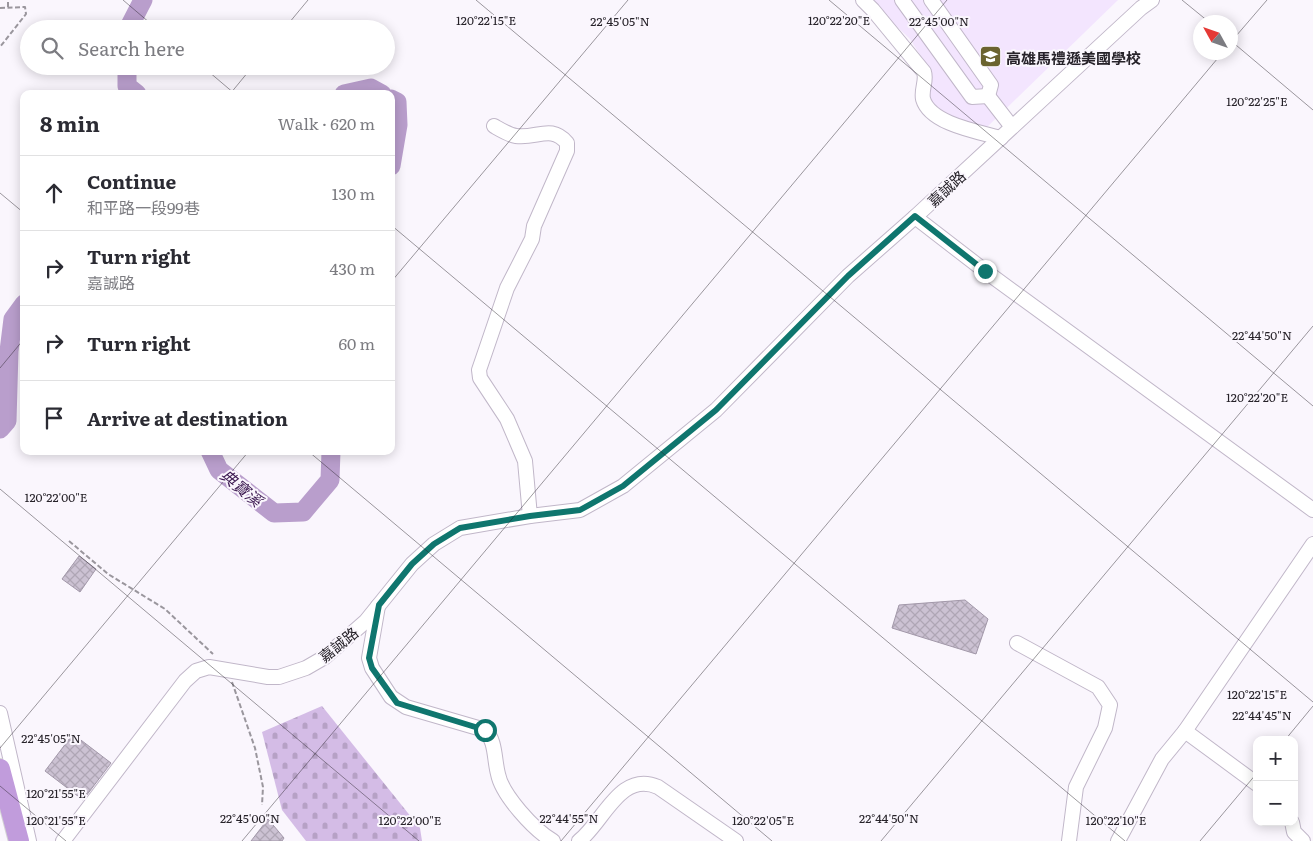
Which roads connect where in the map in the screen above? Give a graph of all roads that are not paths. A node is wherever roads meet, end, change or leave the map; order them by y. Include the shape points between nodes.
1 (863, 0) edge
2 (902, 0) edge
3 (931, 0) edge
4 (1152, 0) edge
5 (988, 96) junction
6 (494, 126) dead end
7 (1012, 127) junction
8 (1000, 138) junction
9 (915, 216) junction
10 (1313, 510) edge
11 (530, 516) junction
12 (1313, 544) edge
13 (379, 605) junction
14 (1017, 642) dead end
15 (0, 713) edge
16 (1185, 731) junction
17 (0, 769) edge
18 (1253, 781) edge
19 (1293, 826) edge
20 (20, 841) edge
21 (29, 841) edge
22 (63, 841) edge
23 (553, 841) edge
24 (578, 841) edge
25 (736, 841) edge
26 (1069, 841) edge
27 (1118, 841) edge
28 (1303, 841) edge

1 - 8 street via 924,72 923,99 930,110 956,126
2 - 5 street via 972,97
3 - 5 street via 991,85
4 - 7 street, 嘉誠路
5 - 7 street
6 - 11 street via 513,136 552,132 559,134 567,143 534,226 532,239 507,288 479,370 480,378 507,419 525,462
7 - 8 street, 嘉誠路
8 - 9 street, 嘉誠路
9 - 10 street via 985,271
9 - 11 street, 嘉誠路 via 848,276 716,410 623,486 580,510
11 - 13 street, 嘉誠路 via 460,528 434,544 412,564
12 - 16 street
13 - 22 street, 嘉誠路 via 366,621 325,657 306,668 268,678 209,667 196,670
13 - 23 street via 369,658 391,696 406,707 485,730 492,740 503,790 510,801
14 - 26 street via 1098,688 1110,705 1105,728 1076,787
15 - 21 street
16 - 18 street
16 - 27 street via 1162,759
17 - 20 highway
19 - 28 street
24 - 25 street via 617,796 628,788 649,783

